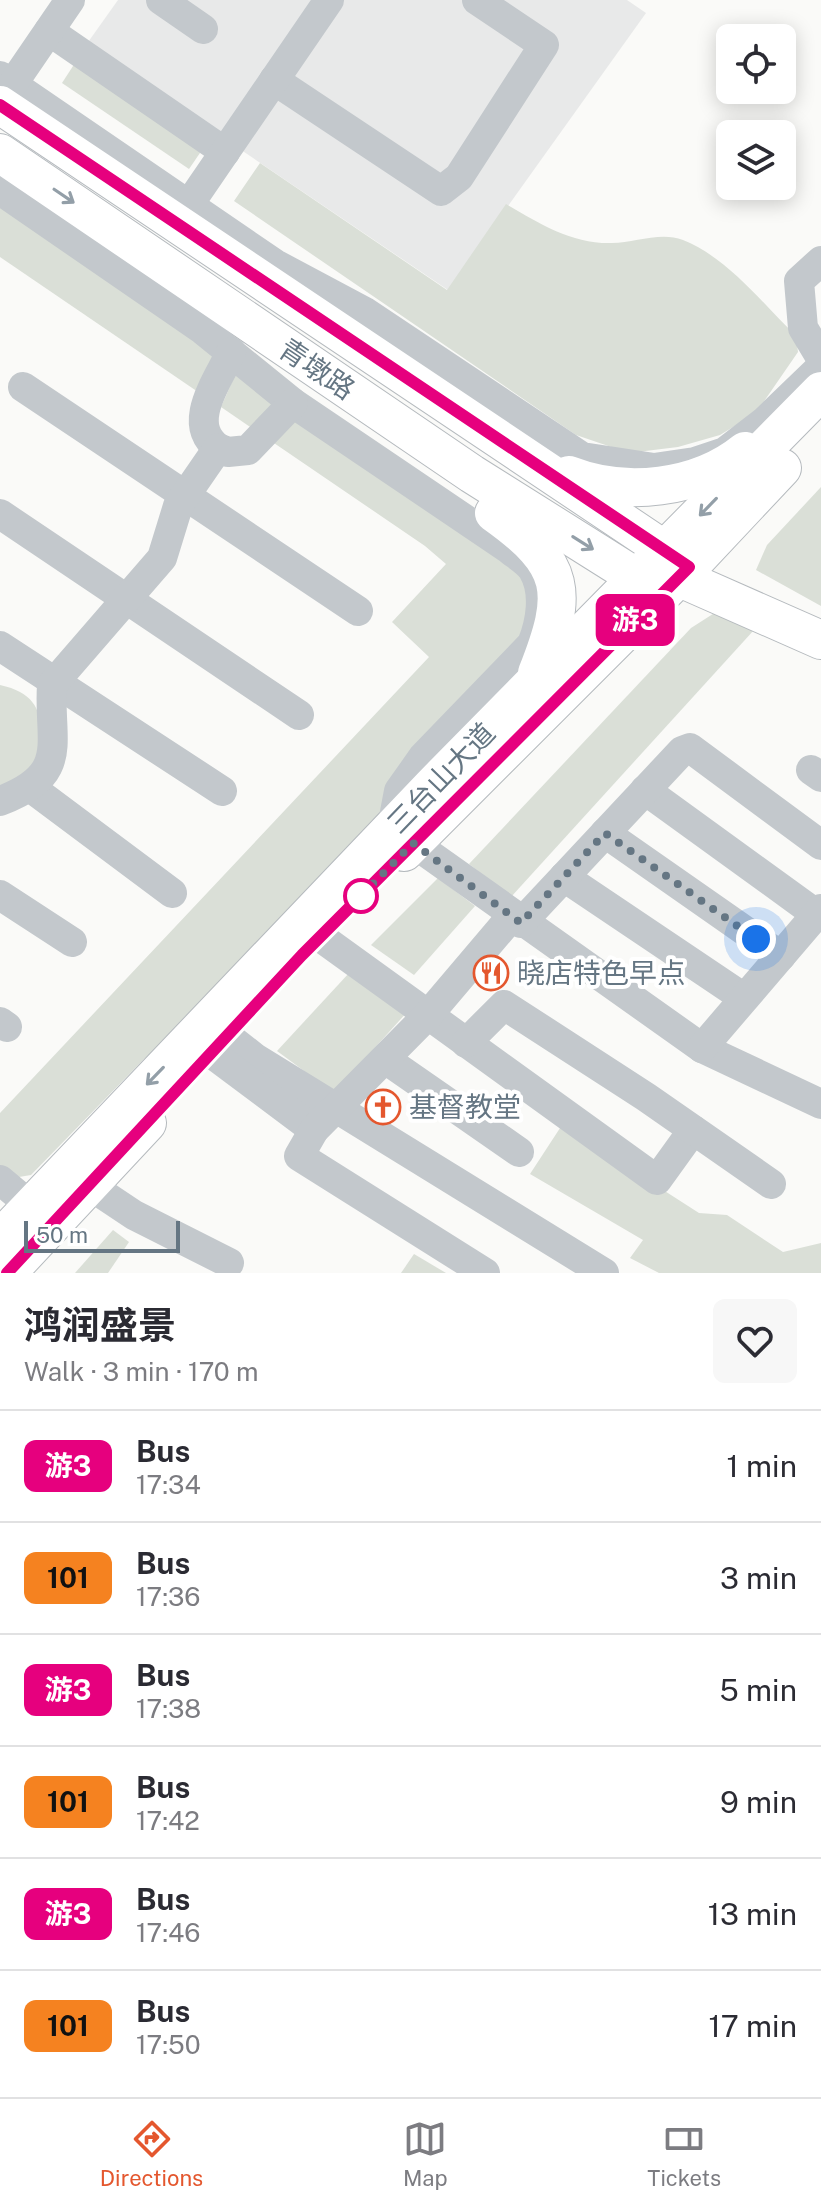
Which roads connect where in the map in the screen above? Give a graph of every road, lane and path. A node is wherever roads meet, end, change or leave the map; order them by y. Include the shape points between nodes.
1 (70, 0) edge
2 (161, 0) edge
3 (329, 0) edge
4 (477, 0) edge
5 (203, 29) dead end
6 (49, 31) junction
7 (274, 80) junction
8 (3, 92) edge
9 (225, 152) junction
10 (0, 153) edge
11 (0, 190) edge
12 (184, 212) junction
13 (821, 261) edge
14 (245, 340) junction
15 (23, 387) dead end
16 (821, 387) edge
17 (293, 403) junction
18 (218, 448) junction
19 (528, 458) junction
20 (185, 495) junction
21 (0, 514) edge
22 (667, 573) junction
23 (128, 600) junction
24 (358, 611) dead end
25 (821, 640) edge
26 (0, 646) edge
27 (55, 682) junction
28 (532, 686) junction
29 (299, 715) dead end
30 (30, 787) junction
31 (645, 790) junction
32 (222, 791) dead end
33 (0, 801) edge
34 (605, 833) junction
35 (402, 836) junction
36 (821, 845) edge
37 (564, 877) junction
38 (172, 893) dead end
39 (0, 895) edge
40 (819, 912) edge
41 (516, 919) junction
42 (310, 930) junction
43 (72, 942) dead end
44 (781, 956) junction
45 (744, 998) junction
46 (428, 1015) junction
47 (209, 1037) junction
48 (466, 1043) junction
49 (702, 1048) junction
50 (385, 1059) junction
51 (821, 1104) edge
52 (336, 1109) junction
53 (314, 1130) junction
54 (693, 1130) junction
55 (519, 1152) dead end
56 (0, 1180) edge
57 (771, 1184) dead end
58 (89, 1185) junction
59 (31, 1206) junction
60 (0, 1239) edge
61 (229, 1263) dead end
62 (7, 1273) edge
63 (485, 1273) edge
64 (604, 1273) edge

1 - 6 street
2 - 5 street
3 - 7 street
4 - 7 street via 544,45 459,177 441,191
6 - 8 street
6 - 9 street
7 - 9 street
8 - 12 main road, 青墩路
9 - 12 street
10 -> 14 main road, 青墩路
11 - 14 street
12 - 16 street via 365,312 582,457 654,468 695,462 725,452
12 - 19 main road, 青墩路
13 - 16 street via 799,281 803,328
14 - 17 street
14 - 18 street via 202,420 207,437
14 -> 22 main road, 青墩路 via 472,474
14 - 28 main road via 530,538 550,565 558,597 553,634
15 - 20 street
16 - 19 main road via 731,462 696,478 619,487 591,483
16 - 22 main road, 三台山大道
17 - 18 street via 248,450
17 - 35 street via 533,569 541,602 532,644 423,757 399,791
18 - 20 street
19 - 22 main road, 青墩路
20 - 23 street via 162,558
20 - 24 street
21 - 23 street
22 - 25 main road, 青墩路
22 - 28 main road, 三台山大道
22 - 35 main road, 三台山大道
23 - 27 street
23 - 29 street
26 - 27 street
27 - 30 street via 55,743
27 - 32 street
28 - 35 main road, 三台山大道
30 - 33 street
30 - 38 street
31 - 34 street
31 - 36 street via 690,748
31 - 40 street
34 - 37 street
34 - 44 street
35 - 41 street
35 - 42 main road, 三台山大道
37 - 41 street
37 - 45 street
39 - 43 street
40 - 44 street
41 - 46 street
41 - 49 street
42 - 46 street
42 - 47 main road, 三台山大道
44 - 45 street
45 - 49 street
46 - 48 street
46 - 50 street
47 - 52 street via 255,1058
47 - 53 street
47 - 58 main road, 三台山大道
47 -> 59 main road, 三台山大道
48 - 54 street via 504,1005
48 - 54 street via 657,1180
49 - 51 street
50 - 52 street
50 - 55 street
52 - 53 street
52 - 64 street
53 - 63 street via 299,1156
54 - 57 street
56 - 59 street
58 - 61 street via 134,1215
58 - 62 main road, 三台山大道
59 - 60 main road, 三台山大道

